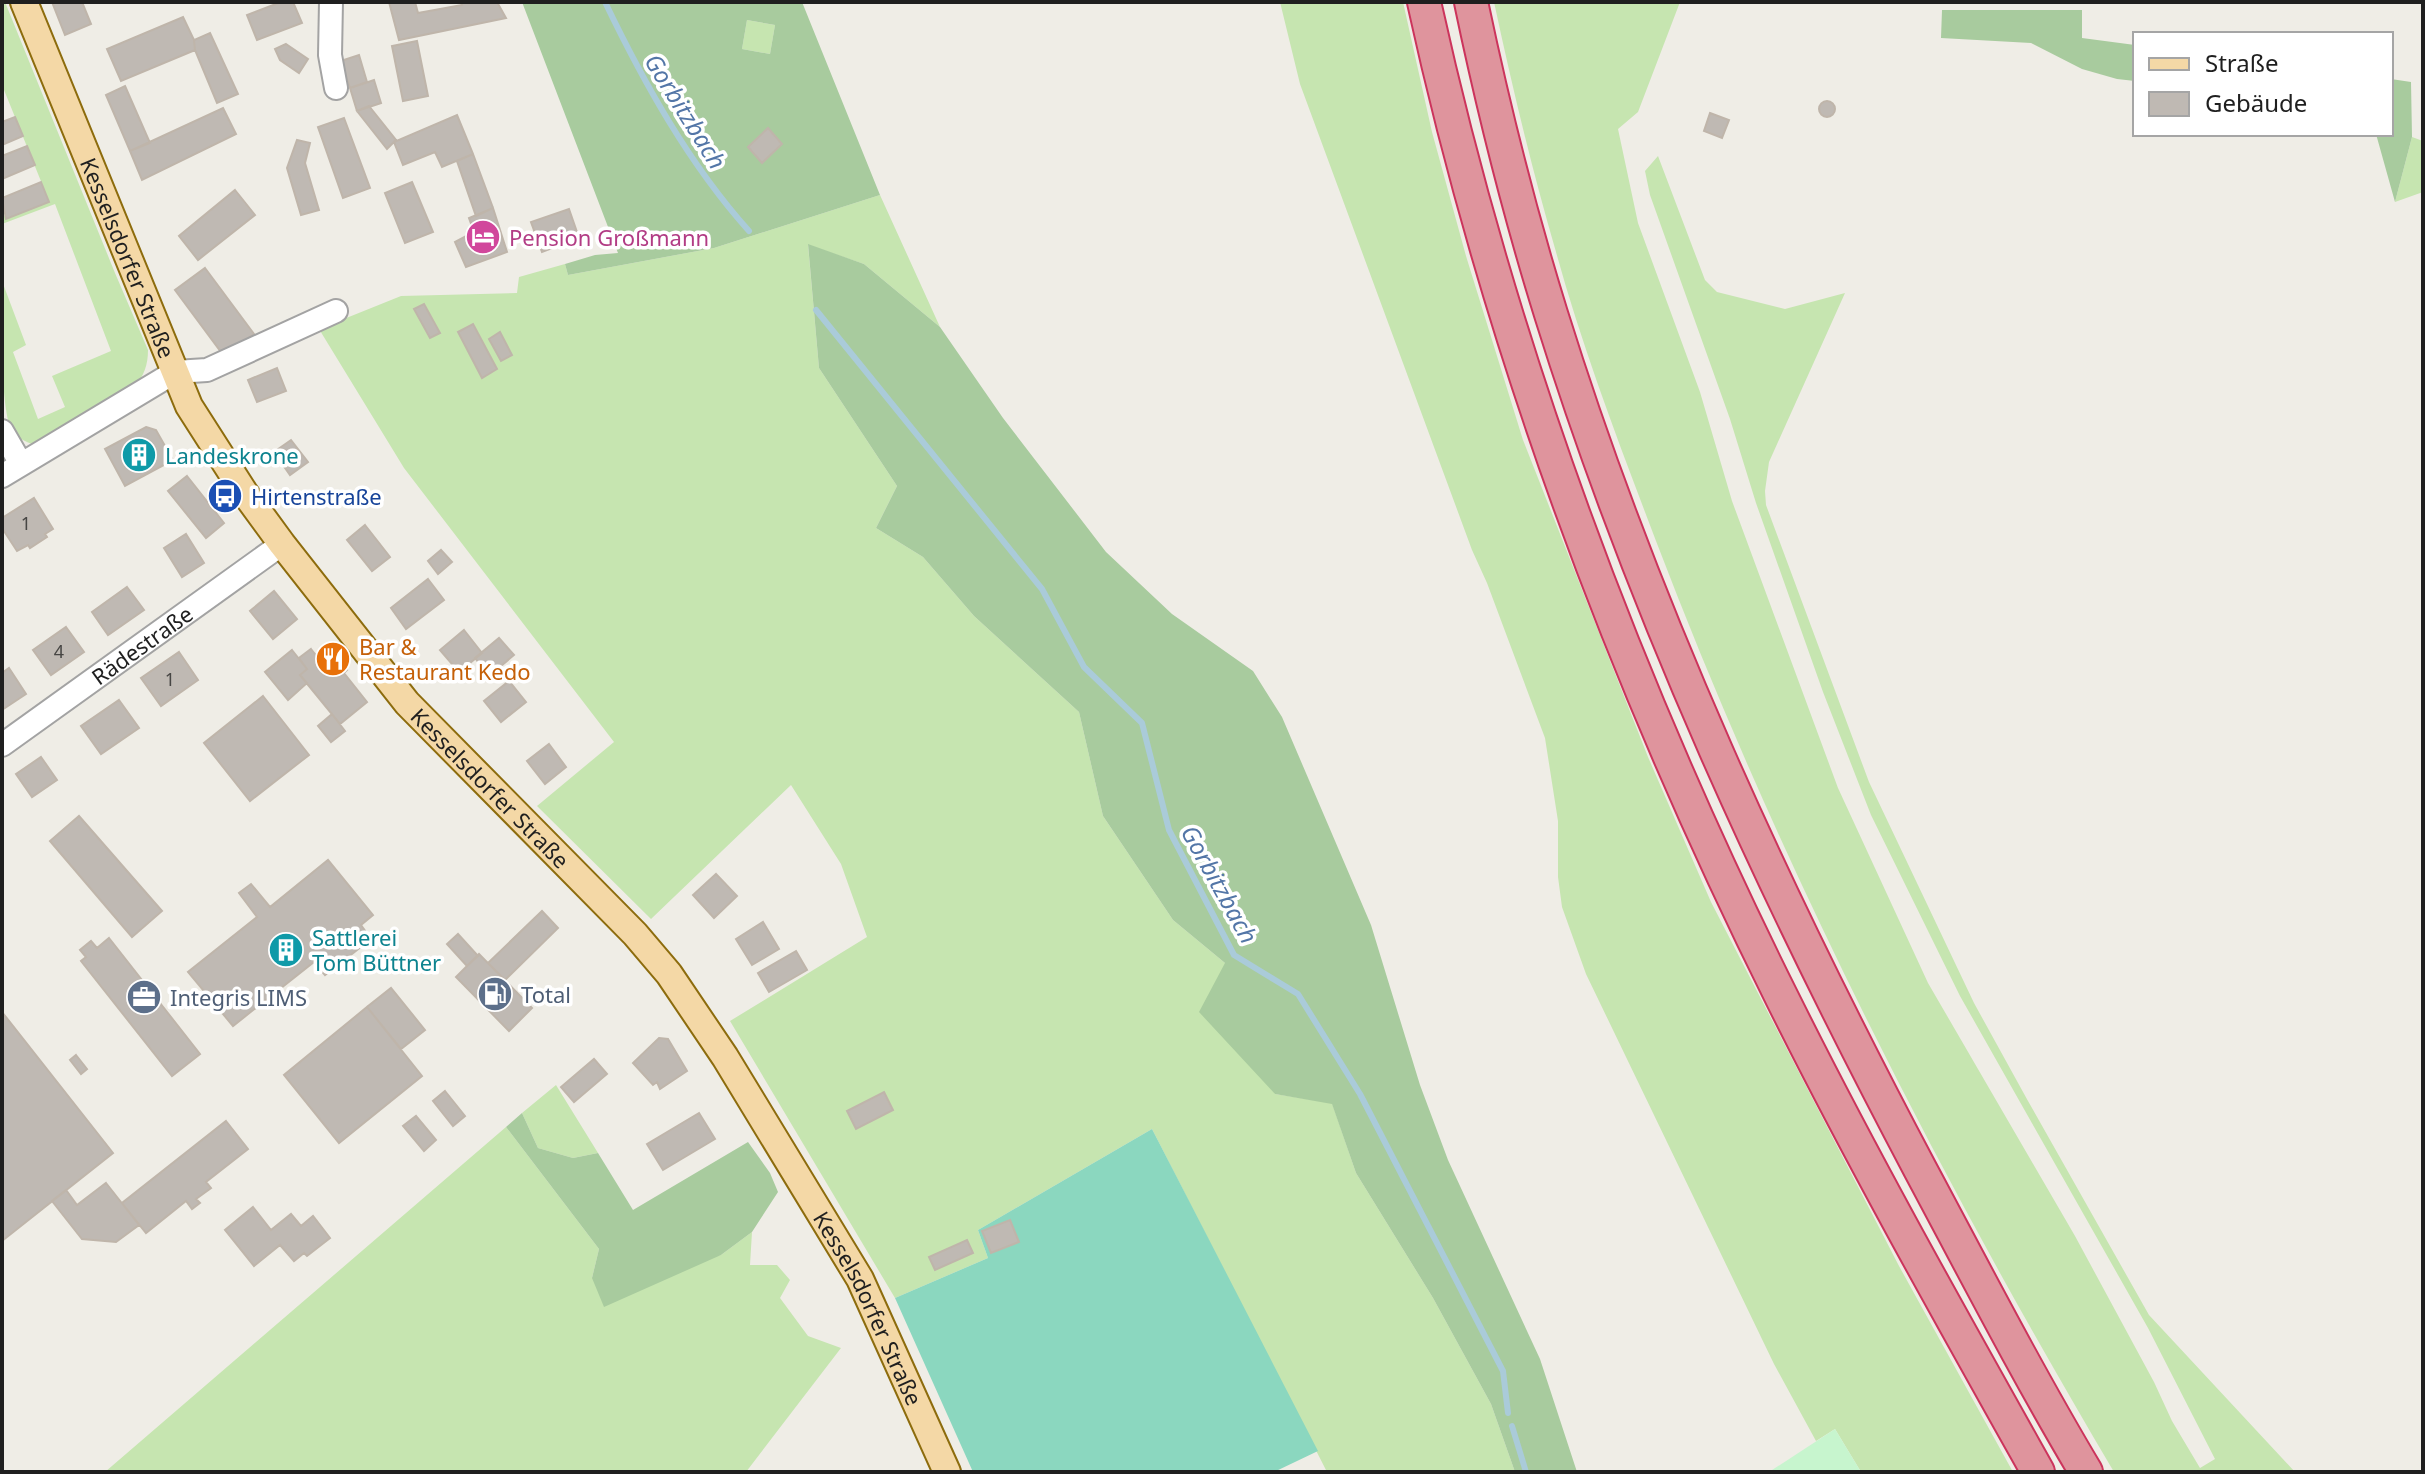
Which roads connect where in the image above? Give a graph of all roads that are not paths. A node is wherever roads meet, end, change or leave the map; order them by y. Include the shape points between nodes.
1 (24, 2) edge
2 (331, 2) edge
3 (1424, 2) edge
4 (1471, 2) edge
5 (336, 88) dead end
6 (336, 311) dead end
7 (175, 372) junction
8 (2, 431) edge
9 (21, 464) junction
10 (2, 476) edge
11 (282, 544) junction
12 (2, 745) edge
13 (947, 1472) edge
14 (2038, 1472) edge
15 (2086, 1472) edge

1 - 7 main road, Kesselsdorfer Straße
2 - 5 street via 330,55
3 - 14 highway via 1508,326 1630,662 1780,994
4 - 15 highway via 1492,101 1551,314 1628,533 1711,740 1875,1084
6 - 7 street via 207,370
7 - 9 street
7 - 11 main road, Kesselsdorfer Straße via 196,417
8 - 9 street
9 - 10 street
11 - 12 street, Rädestraße
11 - 13 main road, Kesselsdorfer Straße via 407,703 669,974 860,1279

